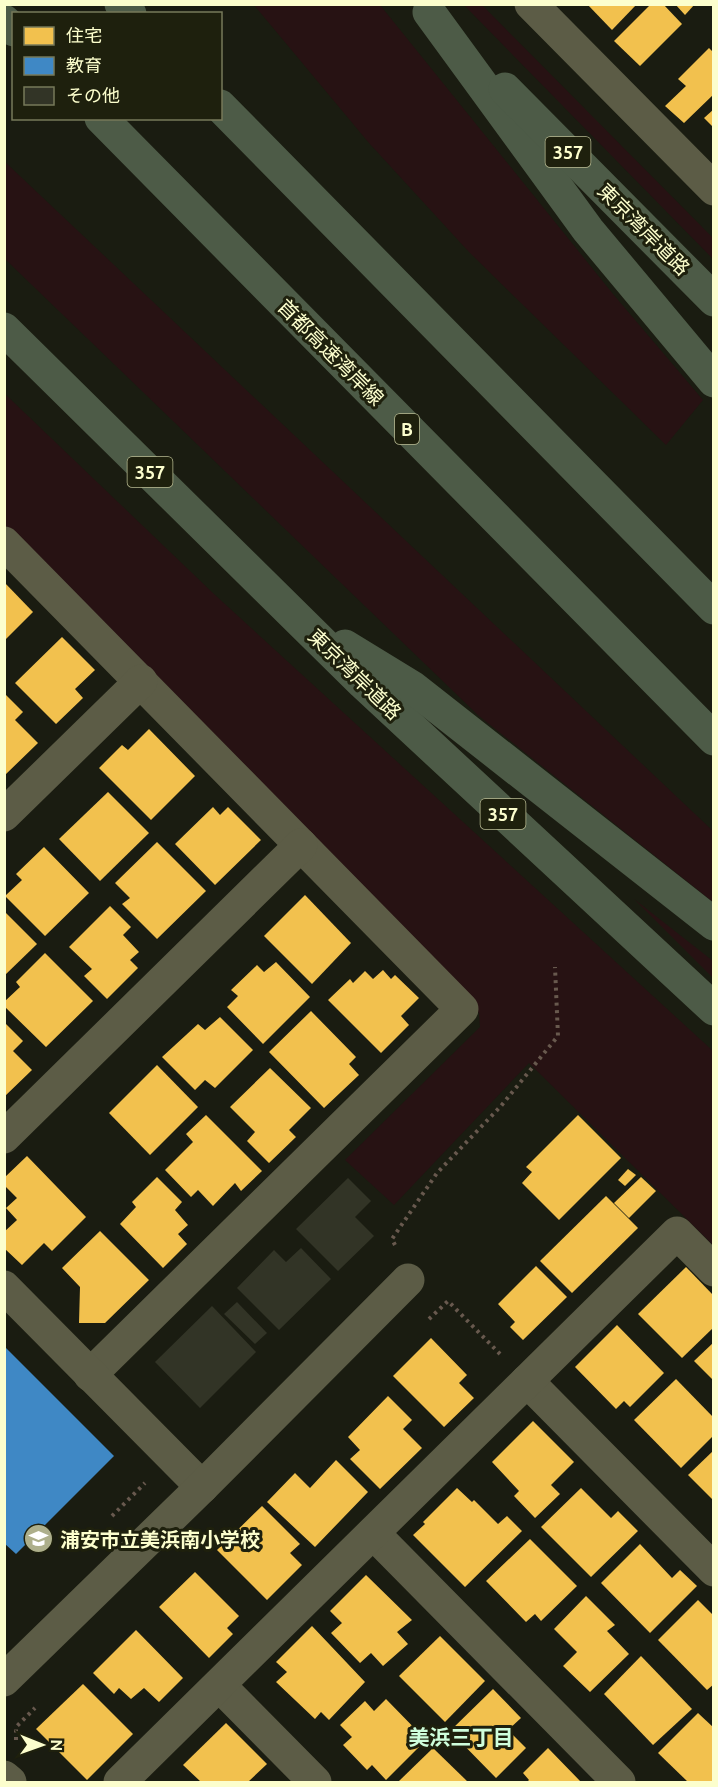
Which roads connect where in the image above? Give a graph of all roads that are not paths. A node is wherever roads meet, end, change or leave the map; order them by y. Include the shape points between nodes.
1 (531, 4) edge
2 (425, 8) edge
3 (222, 108) edge
4 (103, 120) edge
5 (714, 189) edge
6 (714, 300) edge
7 (4, 329) edge
8 (714, 381) edge
9 (4, 543) edge
10 (714, 608) edge
11 (295, 616) junction
12 (141, 681) junction
13 (714, 739) edge
14 (4, 815) edge
15 (301, 845) junction
16 (714, 924) edge
17 (714, 1009) edge
18 (4, 1137) edge
19 (714, 1270) edge
20 (408, 1280) road end
21 (4, 1287) edge
22 (90, 1375) junction
23 (527, 1381) junction
24 (202, 1487) junction
25 (373, 1533) junction
26 (714, 1570) edge
27 (4, 1680) edge
28 (219, 1685) junction
29 (4, 1777) edge
30 (10, 1782) edge
31 (120, 1782) edge
32 (315, 1782) edge
33 (619, 1782) edge

1 - 5 street
2 - 6 highway, 東京湾岸道路 / 357
2 - 8 highway via 588,230
3 - 10 highway
4 - 13 highway, 首都高速湾岸線 / B
7 - 11 highway, 東京湾岸道路 / 357
9 - 12 street
11 - 16 highway via 412,687
11 - 17 highway, 東京湾岸道路 / 357
12 - 14 street
12 - 15 street
15 - 18 street
15 - 22 street via 462,1009
19 - 23 street via 677,1233
20 - 24 street
21 - 22 street
22 - 24 street
23 - 25 street
23 - 26 street
24 - 27 street
25 - 28 street
25 - 33 street
28 - 31 street
28 - 32 street
29 - 30 street

